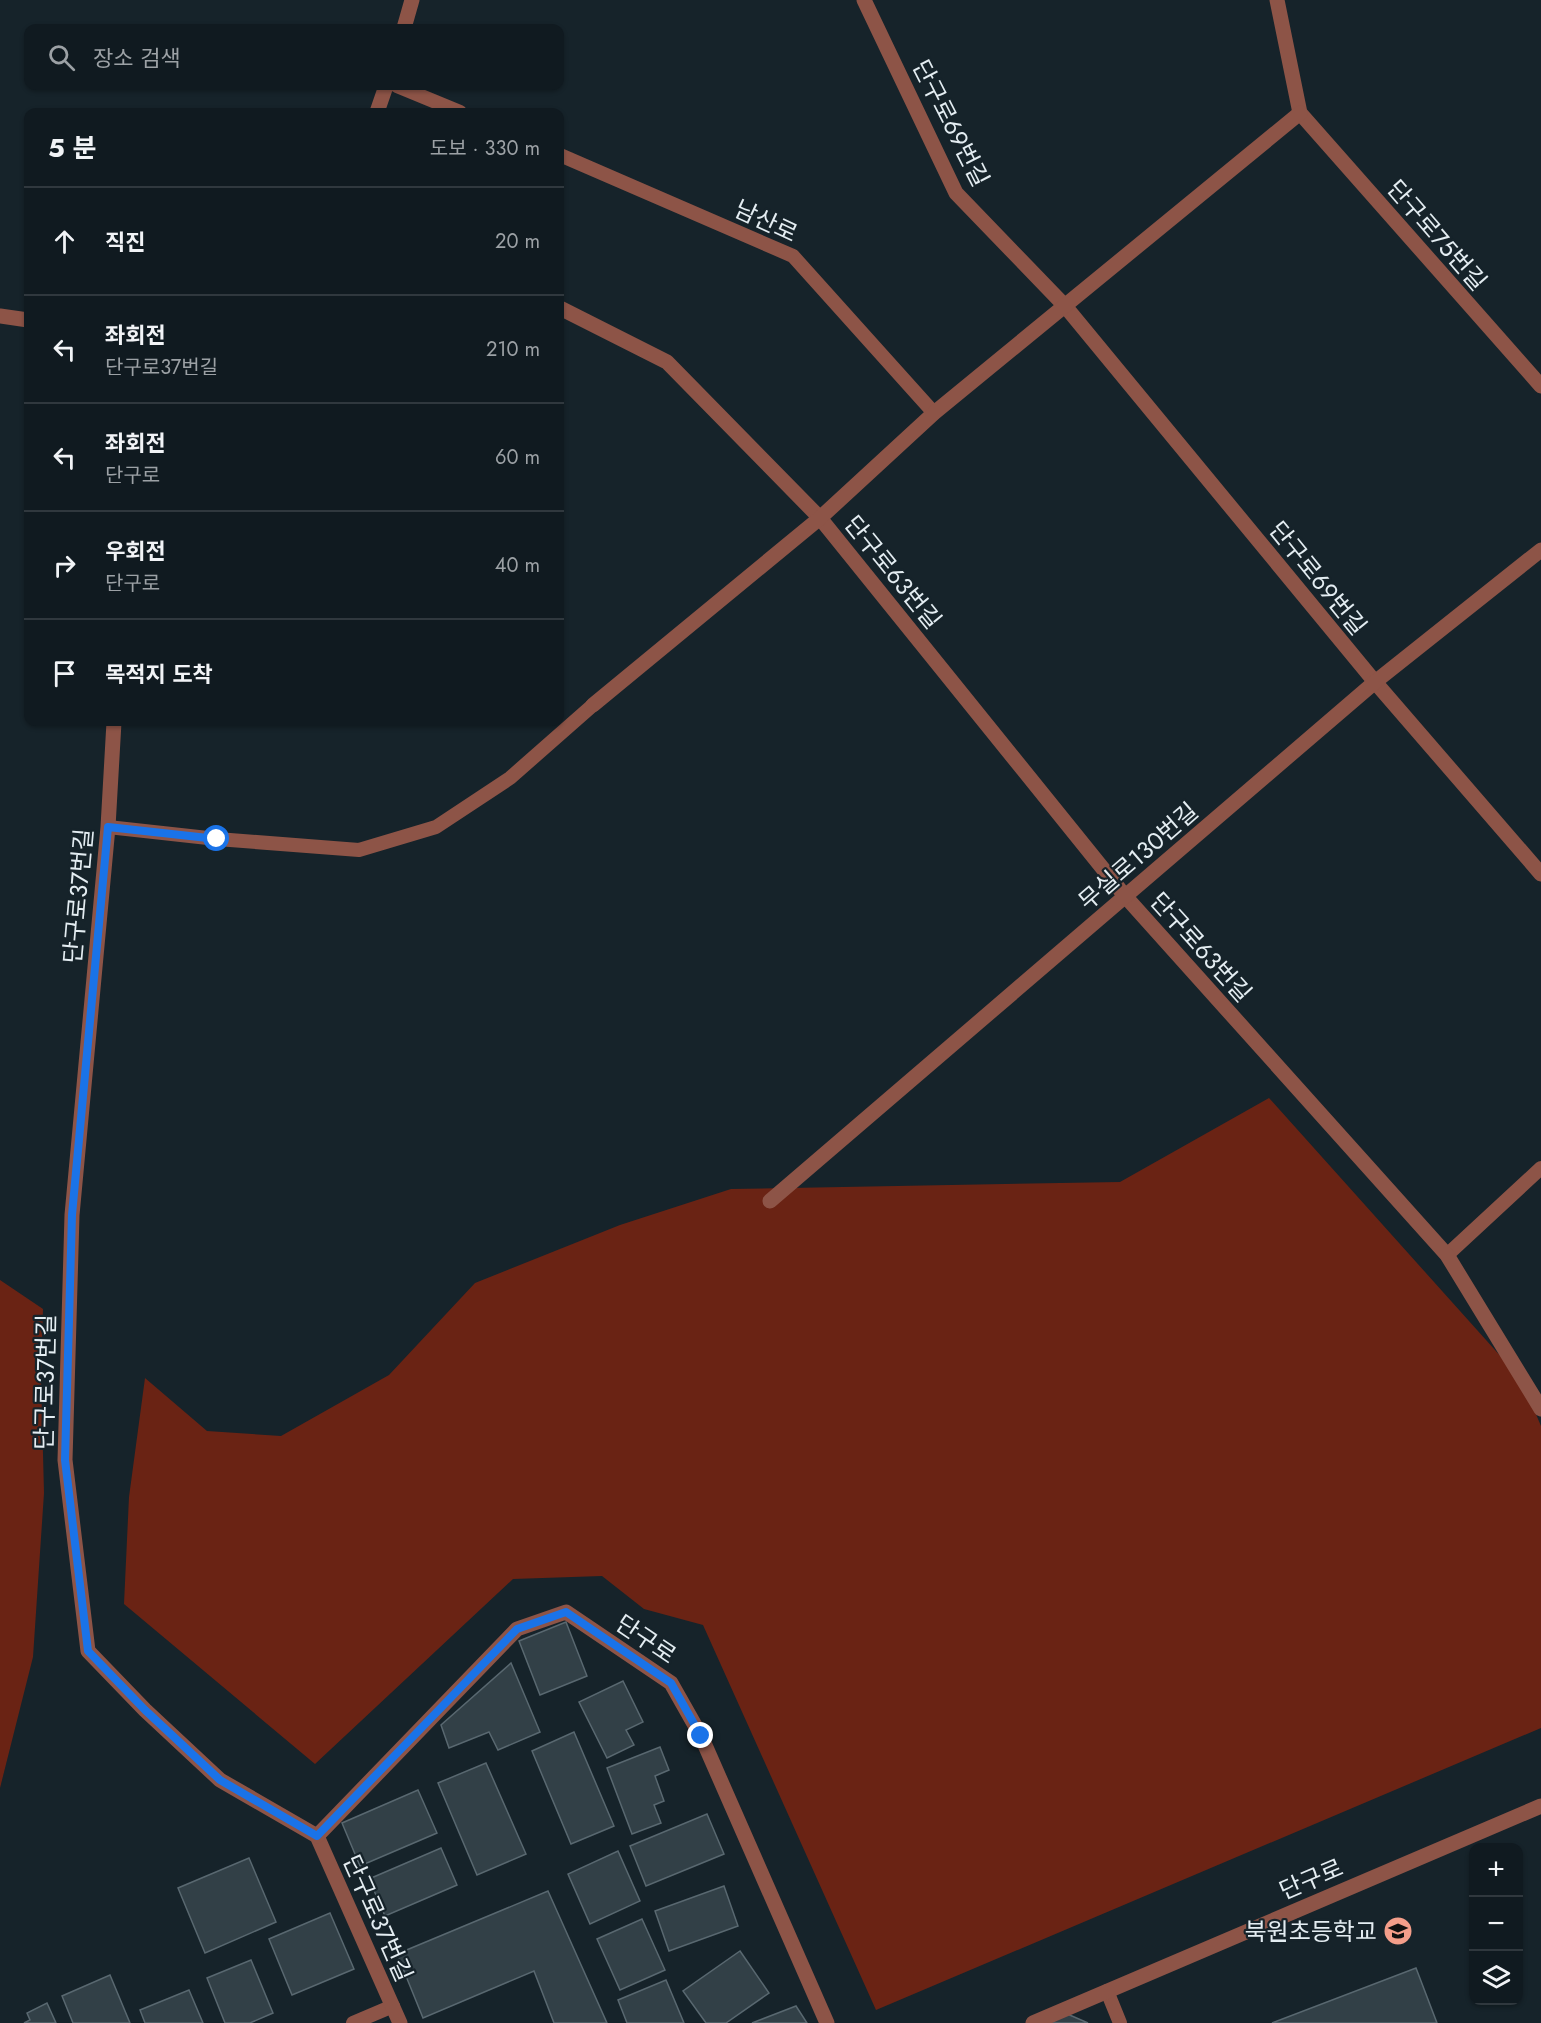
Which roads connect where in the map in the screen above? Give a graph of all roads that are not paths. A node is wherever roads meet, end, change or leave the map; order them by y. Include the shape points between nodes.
1 (412, 0) edge
2 (864, 0) edge
3 (1276, 0) edge
4 (405, 24) edge
5 (385, 90) edge
6 (407, 90) edge
7 (378, 108) edge
8 (450, 108) edge
9 (1300, 113) junction
10 (564, 157) edge
11 (1065, 306) junction
12 (564, 310) edge
13 (0, 316) edge
14 (24, 319) edge
15 (1541, 386) edge
16 (934, 413) junction
17 (820, 518) junction
18 (1541, 550) edge
19 (1375, 682) junction
20 (593, 705) joint
21 (114, 726) edge
22 (108, 827) junction
23 (1541, 874) edge
24 (1125, 896) junction
25 (1541, 1168) edge
26 (770, 1201) dead end
27 (1447, 1255) junction
28 (1541, 1409) edge
29 (1541, 1806) edge
30 (317, 1836) junction
31 (1107, 1991) junction
32 (393, 2006) junction
33 (353, 2023) edge
34 (399, 2023) edge
35 (827, 2023) edge
36 (1033, 2023) edge
37 (1120, 2023) edge

1 - 4 street
2 - 11 street, 단구로69번길 via 956,193
3 - 9 street, 단구로75번길
5 - 7 street
6 - 8 lane
9 - 11 street
9 - 15 street, 단구로75번길
10 - 16 lane, 남산로 via 793,256
11 - 16 street
11 - 19 street, 단구로69번길
12 - 17 street, 단구로63번길 via 667,362
13 - 14 street
16 - 17 street
17 - 20 street, 단구로63번길
17 - 24 street, 단구로63번길
18 - 19 street, 무실로130번길
19 - 23 street, 단구로69번길
19 - 24 street, 무실로130번길
20 - 22 lane via 510,778 436,827 359,850
21 - 22 street, 단구로37번길
22 - 30 street, 단구로37번길 via 72,1215 65,1460 88,1651 220,1780
24 - 26 street, 무실로130번길
24 - 27 street, 단구로63번길
25 - 27 lane
27 - 28 street, 단구로63번길
29 - 31 street, 단구로
30 - 32 street, 단구로37번길
30 - 35 street, 단구로 via 517,1629 566,1612 671,1683 701,1736
31 - 36 street, 단구로
31 - 37 lane
32 - 33 lane
32 - 34 street, 단구로37번길

